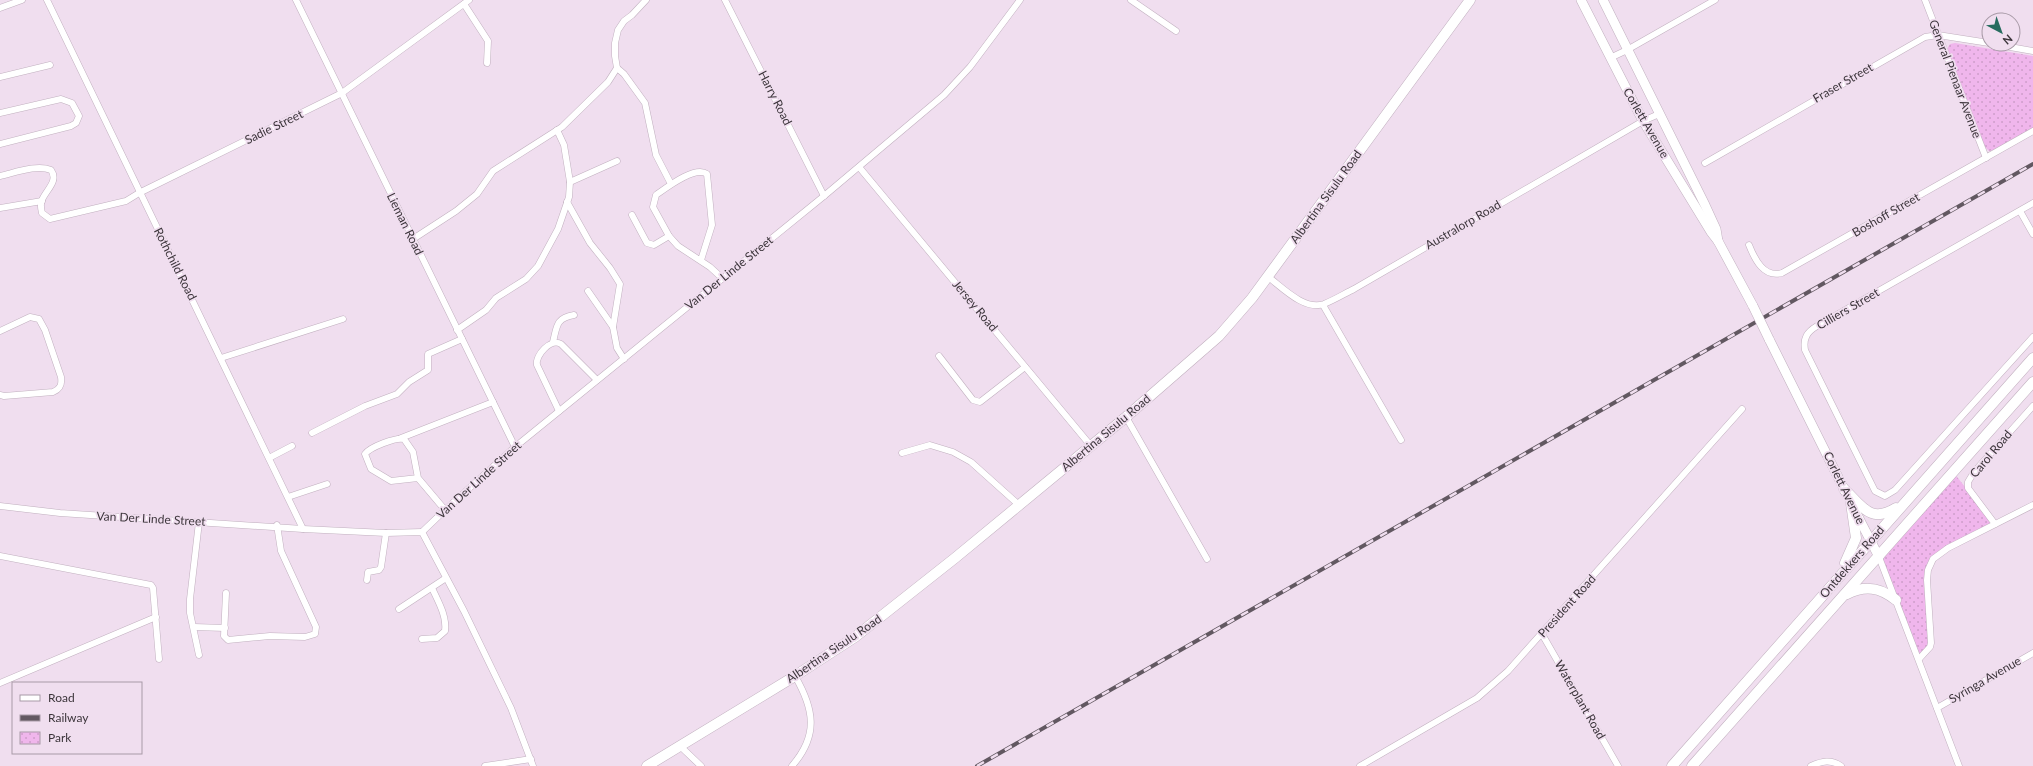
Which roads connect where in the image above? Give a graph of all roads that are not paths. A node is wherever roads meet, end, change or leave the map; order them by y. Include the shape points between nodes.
1 (22, 0) edge
2 (47, 0) edge
3 (296, 0) edge
4 (646, 0) edge
5 (725, 0) edge
6 (1020, 0) edge
7 (1131, 0) edge
8 (1470, 0) edge
9 (1581, 0) edge
10 (1603, 0) edge
11 (1715, 0) edge
12 (1925, 0) edge
13 (466, 2) edge
14 (0, 8) edge
15 (1176, 32) dead end
16 (1938, 35) junction
17 (1981, 42) edge
18 (2021, 49) edge
19 (1627, 50) junction
20 (2033, 51) edge
21 (1610, 58) junction
22 (487, 63) dead end
23 (50, 65) dead end
24 (617, 68) junction
25 (0, 77) edge
26 (342, 93) junction
27 (0, 112) edge
28 (1660, 114) junction
29 (1643, 121) junction
30 (557, 130) junction
31 (2033, 131) edge
32 (0, 144) edge
33 (1986, 158) junction
34 (617, 162) dead end
35 (1705, 163) dead end
36 (859, 167) junction
37 (0, 176) edge
38 (570, 182) junction
39 (671, 184) junction
40 (139, 193) junction
41 (824, 196) junction
42 (42, 201) junction
43 (567, 202) junction
44 (2033, 203) edge
45 (0, 208) edge
46 (2020, 211) junction
47 (632, 215) dead end
48 (2033, 234) edge
49 (669, 236) junction
50 (413, 239) junction
51 (1718, 241) junction
52 (1749, 245) dead end
53 (701, 260) junction
54 (1267, 276) junction
55 (722, 278) junction
56 (588, 291) dead end
57 (1323, 304) junction
58 (574, 314) dead end
59 (343, 319) dead end
60 (613, 327) junction
61 (457, 330) junction
62 (0, 332) edge
63 (2033, 337) edge
64 (462, 339) junction
65 (553, 342) junction
66 (939, 356) dead end
67 (221, 358) junction
68 (2033, 358) edge
69 (624, 359) junction
70 (1025, 367) junction
71 (597, 380) junction
72 (2033, 382) edge
73 (0, 394) edge
74 (493, 402) junction
75 (2033, 406) edge
76 (1742, 409) dead end
77 (560, 411) junction
78 (1126, 417) junction
79 (312, 433) dead end
80 (402, 438) junction
81 (1401, 440) dead end
82 (292, 446) dead end
83 (1091, 446) junction
84 (515, 447) junction
85 (902, 453) dead end
86 (269, 458) junction
87 (418, 478) junction
88 (327, 484) dead end
89 (1844, 488) junction
90 (288, 497) junction
91 (1851, 503) junction
92 (1903, 504) junction
93 (1019, 505) junction
94 (2033, 505) edge
95 (0, 506) edge
96 (445, 510) junction
97 (199, 522) junction
98 (1995, 524) junction
99 (277, 525) junction
100 (304, 528) junction
101 (422, 532) junction
102 (386, 533) junction
103 (1870, 541) junction
104 (0, 556) edge
105 (1879, 556) junction
106 (1207, 559) dead end
107 (446, 578) junction
108 (1837, 579) junction
109 (367, 580) dead end
110 (432, 588) junction
111 (226, 593) dead end
112 (1844, 596) junction
113 (1896, 600) junction
114 (399, 609) dead end
115 (156, 617) junction
116 (194, 627) junction
117 (225, 628) junction
118 (1542, 634) junction
119 (422, 640) dead end
120 (2033, 653) edge
121 (199, 655) dead end
122 (159, 659) dead end
123 (1918, 659) junction
124 (796, 676) junction
125 (0, 683) edge
126 (1937, 708) junction
127 (680, 746) junction
128 (532, 763) edge
129 (485, 766) edge
130 (647, 766) edge
131 (701, 766) edge
132 (792, 766) edge
133 (1360, 766) edge
134 (1618, 766) edge
135 (1672, 766) edge
136 (1692, 766) edge
137 (1812, 766) edge
138 (1841, 766) edge
139 (1959, 766) edge

1 - 14 street
2 - 40 street, Rothchild Road
3 - 26 street, Lieman Road
4 - 24 street via 618,30 615,43
5 - 41 street, Harry Road
6 - 36 street, Van Der Linde Street via 992,40 957,82
7 - 15 street
8 - 54 main road, Albertina Sisulu Road
9 - 21 street, Corlett Avenue
10 - 19 street, Corlett Avenue
11 - 19 street
12 - 16 street, General Pienaar Avenue
13 - 22 street via 488,41
13 - 26 street, Sadie Street
16 - 17 street, Fraser Street
16 - 33 street, General Pienaar Avenue
16 - 35 street, Fraser Street via 1918,40
18 - 20 street
19 - 21 street
19 - 28 street, Corlett Avenue
21 - 29 street, Corlett Avenue
23 - 25 street
24 - 30 street via 608,82
24 - 39 street via 645,103 656,155
26 - 40 street, Sadie Street
26 - 50 street, Lieman Road
27 - 32 street via 61,99 72,103 79,116 76,123 71,126
28 - 29 street, Australorp Road
28 - 51 street, Corlett Avenue via 1716,229
29 - 51 street, Corlett Avenue via 1710,232
29 - 57 street, Australorp Road via 1361,285
30 - 38 street via 564,145
30 - 50 street via 492,172 473,197
31 - 33 street, Boshoff Street
33 - 52 street, Boshoff Street via 1782,274 1766,272
34 - 38 street
36 - 41 street, Van Der Linde Street
36 - 70 street, Jersey Road
37 - 42 street via 36,169 51,170 54,175 53,181
38 - 43 street
39 - 49 street via 656,195 652,204
39 - 53 street via 696,172 704,172 708,178 712,225
40 - 42 street, Sadie Street via 126,201 50,219 42,213
40 - 67 street, Rothchild Road
41 - 55 street, Van Der Linde Street
42 - 45 street
43 - 60 street via 590,243 620,284
43 - 61 street via 558,229 538,266 526,279 496,298 486,310
44 - 46 street, Cilliers Street
46 - 48 street
46 - 63 street, Cilliers Street via 1817,326 1805,337 1804,342 1805,350 1875,491 1888,496
47 - 49 street via 644,240 650,244 654,245
49 - 53 street via 678,246
50 - 61 street, Lieman Road
51 - 89 street, Corlett Avenue, bridge
53 - 55 street
54 - 57 street via 1303,302
54 - 78 main road, Albertina Sisulu Road via 1252,298 1219,336
55 - 69 street, Van Der Linde Street
56 - 60 street
57 - 81 street
58 - 65 street via 560,321
59 - 67 street
60 - 69 street via 617,348
61 - 64 street, Lieman Road
62 - 73 street via 30,318 38,319 62,384 53,392 4,396
64 - 74 street, Lieman Road
64 - 79 street via 428,354 428,370 409,382 397,394 365,406
65 - 71 street via 561,344
65 - 77 street via 536,359
66 - 70 street via 972,400 980,402
67 - 86 street, Rothchild Road
68 - 92 main road, Ontdekkers Road
69 - 71 street, Van Der Linde Street
70 - 83 street, Jersey Road
71 - 77 street, Van Der Linde Street
72 - 105 main road, Ontdekkers Road
74 - 80 street
74 - 84 street, Lieman Road
75 - 98 street, Carol Road via 1968,482 1969,492
76 - 118 street, President Road
77 - 84 street, Van Der Linde Street
78 - 83 main road, Albertina Sisulu Road
78 - 106 street
80 - 87 street via 410,446
80 - 87 street via 394,438 370,449 365,454 366,459 371,468 391,481
82 - 86 street
83 - 93 main road, Albertina Sisulu Road
84 - 96 street, Van Der Linde Street
85 - 93 street via 930,445 952,452 971,462
86 - 90 street, Rothchild Road
87 - 96 street
88 - 90 street
89 - 91 street, Corlett Avenue
89 - 92 main road via 1866,510 1876,515 1887,514
90 - 100 street, Rothchild Road
91 - 103 street, Corlett Avenue
91 - 108 main road via 1856,538
92 - 103 main road, Ontdekkers Road
93 - 124 main road, Albertina Sisulu Road via 856,637
94 - 98 street
95 - 97 street, Van Der Linde Street via 60,513
96 - 101 street, Van Der Linde Street
97 - 99 street, Van Der Linde Street
97 - 116 street via 190,599 190,614
98 - 123 street via 1935,556 1930,564 1927,580 1932,639 1930,647
99 - 100 street, Van Der Linde Street
99 - 117 street via 281,551 316,626 316,632 305,637 270,636 228,640 224,636
100 - 102 street, Van Der Linde Street
101 - 102 street, Van Der Linde Street
101 - 107 street
102 - 109 street via 382,567 368,572
103 - 105 street, Corlett Avenue
103 - 108 main road, Ontdekkers Road
104 - 115 street via 147,583 153,588
105 - 112 main road, Ontdekkers Road
105 - 113 street, Corlett Avenue
107 - 110 street
107 - 128 street via 511,708
108 - 135 main road, Ontdekkers Road
110 - 114 street
110 - 119 street via 443,612 445,631 437,638
111 - 117 street
112 - 113 main road via 1855,590 1872,588 1884,591
112 - 136 main road, Ontdekkers Road
113 - 123 street, Corlett Avenue
115 - 122 street
115 - 125 street
116 - 117 street
116 - 121 street
118 - 133 street, President Road via 1508,671 1477,698
118 - 134 street, Waterplant Road
120 - 126 street, Syringa Avenue
123 - 126 street, Corlett Avenue
124 - 127 main road, Albertina Sisulu Road
124 - 132 street via 808,697 812,718 808,740 800,757
126 - 139 street, Corlett Avenue
127 - 130 main road, Albertina Sisulu Road
127 - 131 street
128 - 129 street
137 - 138 street via 1823,761

